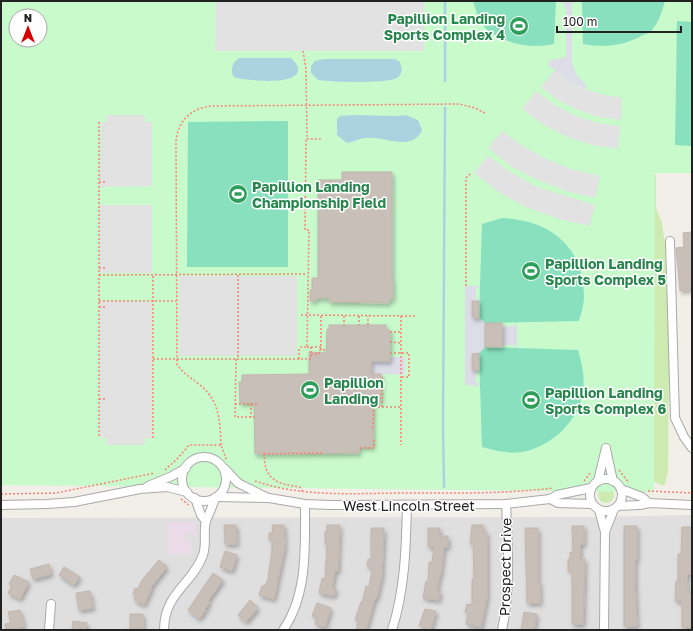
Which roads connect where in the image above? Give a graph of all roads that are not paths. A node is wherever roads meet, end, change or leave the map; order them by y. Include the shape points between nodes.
1 (670, 241) dead end
2 (692, 448) edge
3 (226, 466) junction
4 (186, 468) junction
5 (598, 481) junction
6 (613, 481) junction
7 (591, 488) junction
8 (140, 489) junction
9 (621, 489) junction
10 (187, 492) junction
11 (216, 497) junction
12 (195, 498) junction
13 (269, 498) junction
14 (550, 499) junction
15 (649, 502) junction
16 (305, 504) junction
17 (506, 504) junction
18 (592, 504) junction
19 (692, 504) edge
20 (1, 505) edge
21 (407, 505) junction
22 (616, 508) junction
23 (599, 510) junction
24 (206, 522) junction
25 (605, 532) junction
26 (52, 604) dead end
27 (49, 630) edge
28 (164, 630) edge
29 (283, 630) edge
30 (392, 630) edge
31 (502, 630) edge
32 (604, 630) edge

1 - 2 street via 675,418
3 - 4 street via 203,457 193,460
3 - 11 street via 225,485
3 - 13 street, West Lincoln Street via 238,483
4 - 8 street
4 - 10 street via 183,483
5 - 6 street
5 - 6 street via 606,448
5 - 7 street
6 - 9 street
7 - 14 street, West Lincoln Street via 557,495
7 - 18 street via 589,497
8 - 10 street via 167,487
8 - 20 street via 74,502
9 - 15 street
9 - 22 street via 622,498
10 - 12 street
11 - 12 street via 205,500
11 - 13 street, West Lincoln Street
11 - 24 street
12 - 24 street
13 - 16 street, West Lincoln Street
14 - 17 street, West Lincoln Street
14 - 18 street, West Lincoln Street via 558,503
15 - 19 street
15 - 22 street
16 - 21 street, West Lincoln Street
16 - 29 street via 304,566 293,610
17 - 21 street, West Lincoln Street
17 - 31 street, Prospect Drive via 507,581
18 - 23 street
21 - 30 street via 402,592
22 - 23 street via 605,512
22 - 25 street
23 - 25 street
24 - 28 street via 204,554 169,604 164,617
25 - 32 street
26 - 27 street

